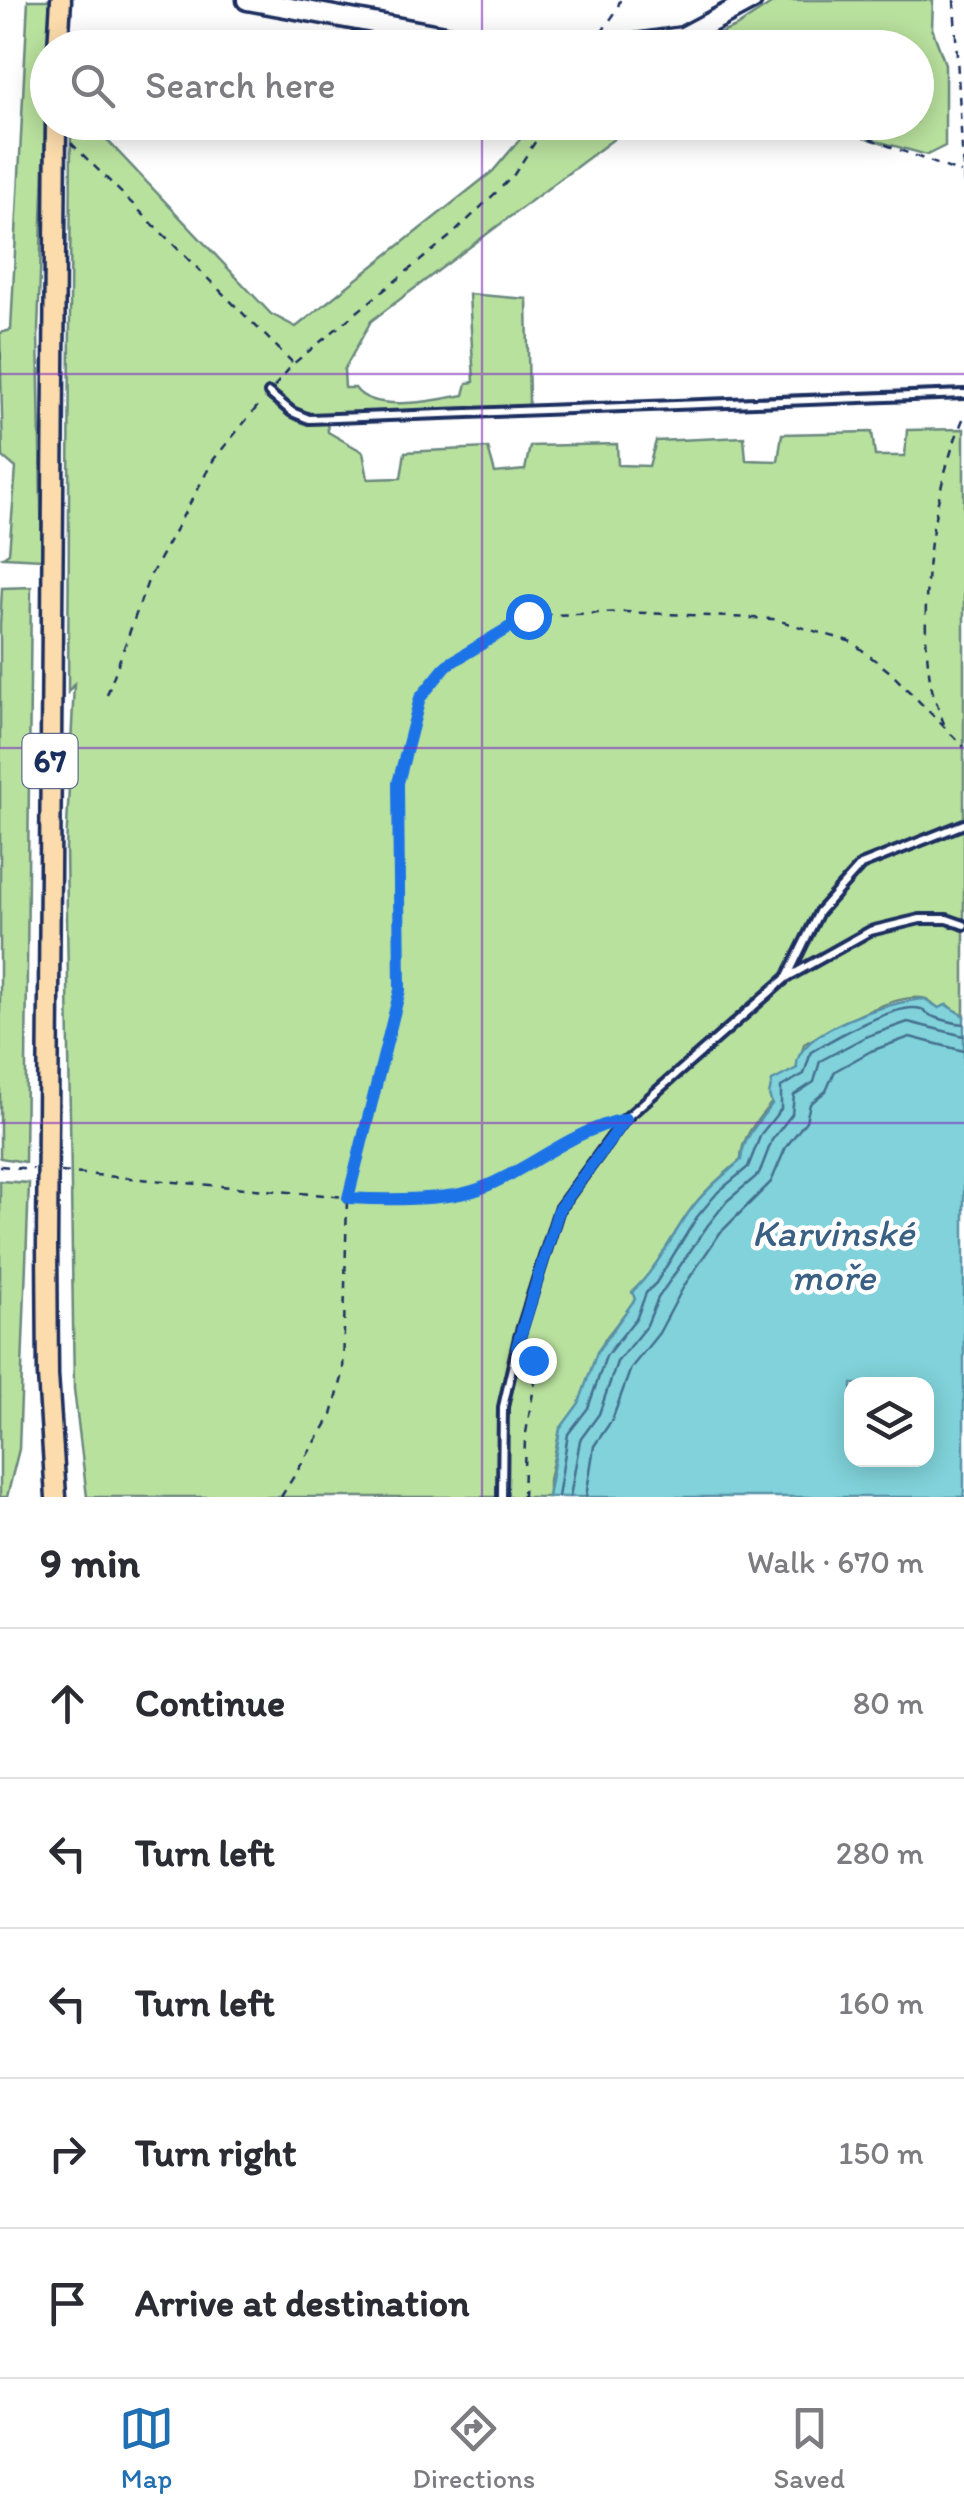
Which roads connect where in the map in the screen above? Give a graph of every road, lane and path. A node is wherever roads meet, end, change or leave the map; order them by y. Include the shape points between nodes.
1 (61, 0) edge
2 (246, 0) edge
3 (620, 0) edge
4 (752, 0) edge
5 (954, 0) edge
6 (59, 30) edge
7 (411, 30) edge
8 (609, 30) edge
9 (695, 30) edge
10 (56, 140) edge
11 (71, 140) edge
12 (537, 140) edge
13 (874, 140) edge
14 (963, 173) edge
15 (964, 186) edge
16 (0, 352) edge
17 (0, 363) edge
18 (293, 364) junction
19 (268, 393) junction
20 (964, 394) edge
21 (964, 417) edge
22 (107, 694) dead end
23 (945, 726) junction
24 (964, 747) edge
25 (964, 824) edge
26 (964, 925) edge
27 (786, 978) junction
28 (626, 1119) junction
29 (0, 1166) edge
30 (47, 1171) junction
31 (348, 1198) junction
32 (517, 1347) junction
33 (502, 1448) junction
34 (524, 1451) junction
35 (56, 1497) edge
36 (281, 1497) edge
37 (502, 1497) edge
38 (523, 1497) edge

1 - 6 main road
2 - 7 main road
3 - 8 path
4 - 9 main road
5 - 14 path
10 - 30 main road, 67
11 - 18 path
12 - 18 path via 514,176 453,234
13 - 14 path
14 - 15 path
16 - 17 path
18 - 19 path
19 - 20 lane via 308,419
19 - 22 path via 214,459 149,578
21 - 23 path via 940,488 924,624 930,684
23 - 24 path
23 - 31 path via 852,642 773,619 625,612 528,616 447,665 420,698 398,783 400,990
25 - 27 lane via 861,864 819,912
26 - 27 lane via 920,919 870,931
27 - 28 lane
28 - 31 path via 600,1124 477,1190 392,1201
28 - 32 lane via 559,1209
29 - 30 path
30 - 31 path
30 - 35 main road, 67
31 - 36 path via 342,1374 332,1415
32 - 33 lane via 502,1407
32 - 34 path via 533,1360 536,1374
33 - 34 path
33 - 37 lane
34 - 38 path

